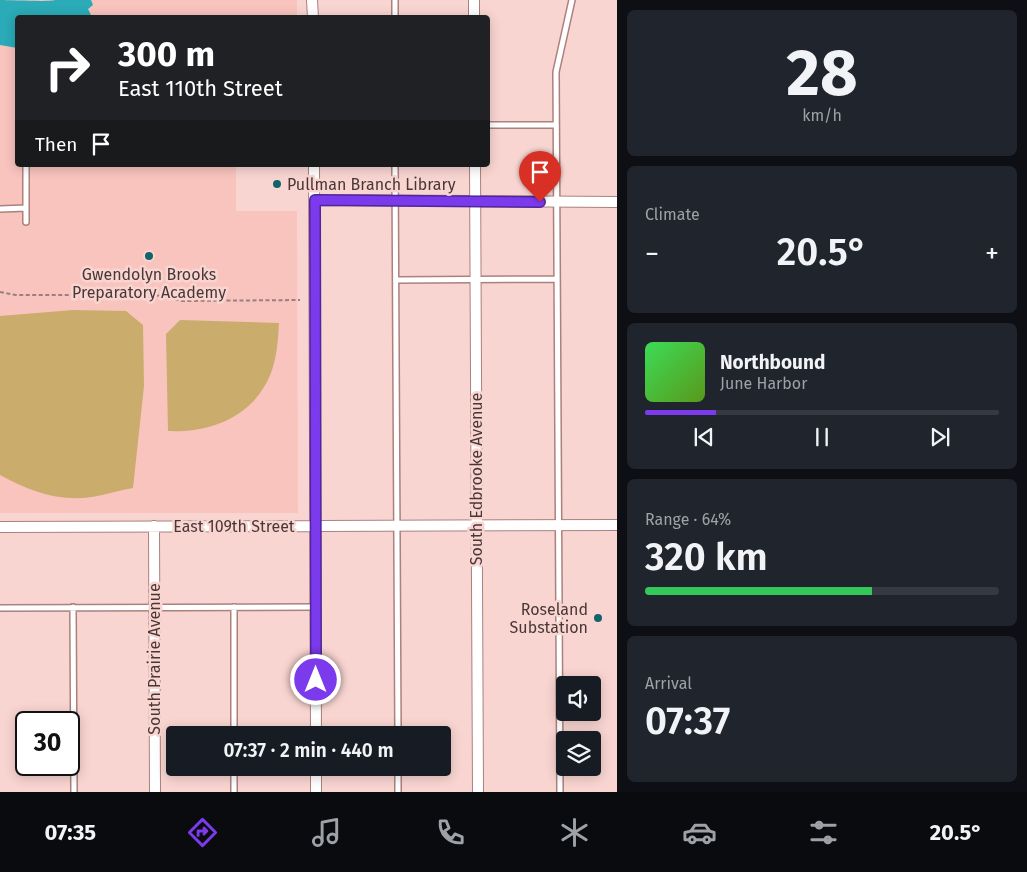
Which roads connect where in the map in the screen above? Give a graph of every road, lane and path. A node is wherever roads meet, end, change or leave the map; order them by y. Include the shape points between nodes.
1 (312, 0) edge
2 (395, 0) edge
3 (474, 0) edge
4 (572, 0) edge
5 (313, 15) edge
6 (395, 15) edge
7 (474, 15) edge
8 (490, 125) edge
9 (556, 125) junction
10 (26, 167) edge
11 (314, 167) edge
12 (395, 167) edge
13 (475, 167) edge
14 (315, 200) junction
15 (396, 201) junction
16 (475, 201) junction
17 (557, 202) junction
18 (617, 202) edge
19 (26, 208) junction
20 (0, 209) edge
21 (26, 222) dead end
22 (557, 279) junction
23 (396, 280) junction
24 (476, 280) junction
25 (0, 292) edge
26 (300, 300) dead end
27 (617, 525) edge
28 (154, 526) junction
29 (315, 526) junction
30 (397, 526) junction
31 (477, 526) junction
32 (558, 526) junction
33 (0, 527) edge
34 (73, 607) junction
35 (154, 607) junction
36 (234, 607) junction
37 (315, 607) junction
38 (0, 608) edge
39 (234, 726) edge
40 (316, 726) edge
41 (398, 726) edge
42 (234, 776) edge
43 (316, 776) edge
44 (398, 776) edge
45 (74, 792) edge
46 (155, 792) edge
47 (234, 792) edge
48 (316, 792) edge
49 (398, 792) edge
50 (478, 792) edge
51 (560, 792) edge

1 - 5 street
2 - 6 lane
3 - 7 street
4 - 9 lane via 556,72
8 - 9 lane
9 - 17 lane
10 - 19 lane
11 - 14 street
12 - 15 lane
13 - 16 street, South Edbrooke Avenue
14 - 15 street
14 - 29 street
15 - 16 street
15 - 23 lane
16 - 17 street
16 - 24 street, South Edbrooke Avenue
17 - 18 street
17 - 22 lane
19 - 20 lane
19 - 21 lane
22 - 24 lane
22 - 32 lane
23 - 24 lane
23 - 30 lane
24 - 31 street, South Edbrooke Avenue
25 - 26 path via 16,295 150,295 182,301
27 - 32 street, East 109th Street
28 - 29 street, East 109th Street
28 - 33 street, East 109th Street
28 - 35 street, South Prairie Avenue
29 - 30 street, East 109th Street
29 - 37 street
30 - 31 street, East 109th Street
30 - 41 lane
31 - 32 street, East 109th Street
31 - 50 street, South Edbrooke Avenue
32 - 51 lane
34 - 35 lane
34 - 38 lane
34 - 45 lane
35 - 36 lane
35 - 46 street, South Prairie Avenue
36 - 37 lane
36 - 39 lane
37 - 40 street
42 - 47 lane
43 - 48 street
44 - 49 lane

